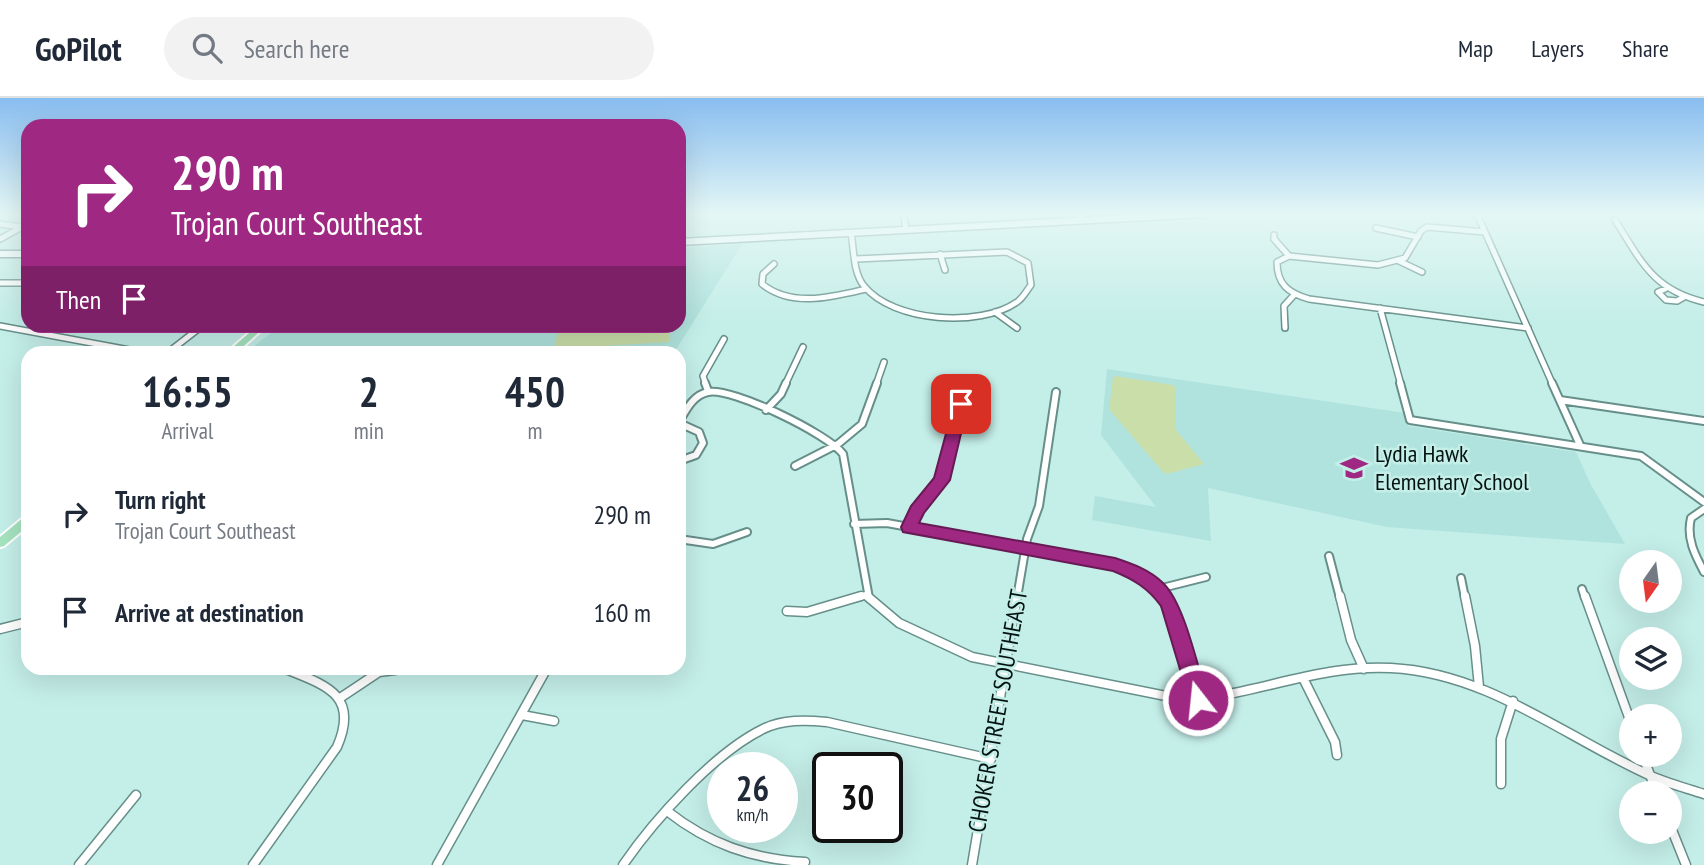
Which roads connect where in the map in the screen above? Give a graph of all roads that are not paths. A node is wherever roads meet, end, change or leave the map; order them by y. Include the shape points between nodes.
1 (854, 250) edge
2 (1284, 250) edge
3 (1411, 250) edge
4 (1493, 250) edge
5 (1635, 250) edge
6 (0, 254) edge
7 (21, 254) edge
8 (940, 254) junction
9 (1289, 256) junction
10 (856, 258) junction
11 (1399, 261) junction
12 (774, 264) dead end
13 (945, 270) dead end
14 (1422, 272) dead end
15 (0, 283) edge
16 (21, 283) edge
17 (866, 289) junction
18 (1668, 291) junction
19 (1294, 295) junction
20 (1684, 297) junction
21 (1704, 302) edge
22 (1380, 308) junction
23 (995, 312) junction
24 (0, 326) edge
25 (1017, 328) dead end
26 (1285, 328) dead end
27 (1528, 328) junction
28 (21, 330) edge
29 (38, 333) edge
30 (193, 333) edge
31 (254, 333) edge
32 (724, 339) dead end
33 (108, 346) edge
34 (176, 346) edge
35 (238, 346) edge
36 (803, 347) dead end
37 (884, 362) dead end
38 (967, 379) dead end
39 (708, 391) junction
40 (1056, 393) dead end
41 (1560, 400) junction
42 (766, 410) junction
43 (686, 412) edge
44 (1704, 421) edge
45 (686, 426) edge
46 (838, 444) junction
47 (1580, 445) junction
48 (686, 458) edge
49 (795, 466) dead end
50 (1704, 502) edge
51 (1704, 509) edge
52 (854, 524) junction
53 (21, 526) edge
54 (909, 527) junction
55 (747, 533) dead end
56 (686, 540) edge
57 (0, 543) edge
58 (1026, 549) junction
59 (1329, 556) dead end
60 (1704, 572) edge
61 (1206, 578) dead end
62 (1461, 578) dead end
63 (1158, 589) junction
64 (1582, 589) dead end
65 (866, 595) junction
66 (787, 611) dead end
67 (21, 624) edge
68 (0, 629) edge
69 (1007, 665) junction
70 (1364, 669) junction
71 (300, 675) edge
72 (374, 675) edge
73 (543, 675) edge
74 (1304, 680) junction
75 (1479, 687) junction
76 (340, 698) junction
77 (1198, 700) junction
78 (1513, 701) junction
79 (1624, 704) edge
80 (522, 715) junction
81 (554, 722) dead end
82 (1337, 755) dead end
83 (991, 759) junction
84 (1647, 767) edge
85 (1650, 776) junction
86 (1652, 781) edge
87 (1502, 784) dead end
88 (1704, 794) edge
89 (136, 795) dead end
90 (667, 811) junction
91 (1678, 844) edge
92 (805, 862) dead end
93 (79, 865) edge
94 (253, 865) edge
95 (437, 865) edge
96 (623, 865) edge
97 (972, 865) edge
98 (1686, 865) edge

1 - 10 street
2 - 9 street
3 - 11 street
4 - 27 street
5 - 18 street
6 - 7 street
8 - 10 street
8 - 13 street
8 - 23 street via 1007,252 1028,263 1029,287 1018,300
9 - 11 street via 1371,265
9 - 19 street via 1276,265 1280,285
10 - 17 street
11 - 14 street
12 - 17 street via 763,274 762,284 778,293 815,299
15 - 16 street
17 - 23 street via 882,302 916,315 956,319
18 - 20 street
18 - 20 street via 1658,292 1665,300 1676,302
19 - 22 street
19 - 26 street via 1284,306
20 - 21 street
22 - 27 street
22 - 47 street via 1409,421
23 - 25 street
24 - 28 street
27 - 41 street
29 - 33 street
30 - 34 street
31 - 35 main road
32 - 39 street via 703,376
36 - 42 street via 781,394
37 - 46 street via 862,424
38 - 54 street via 942,480
39 - 42 street
39 - 43 street via 695,397
40 - 58 street, CHOKER STREET SOUTHEAST via 1039,506
41 - 44 street
41 - 47 street
42 - 46 street
45 - 48 street via 699,432 703,443 695,455
46 - 49 street
46 - 52 street via 844,454
47 - 50 street via 1641,456
51 - 60 street via 1691,517 1689,529
52 - 54 street
52 - 65 street
53 - 57 main road
54 - 58 street
55 - 56 street via 713,544
58 - 63 street via 1124,568
58 - 69 street, CHOKER STREET SOUTHEAST
59 - 70 street via 1350,643
61 - 63 street
62 - 75 street
63 - 77 street via 1172,611
64 - 79 street
65 - 66 street via 807,611
65 - 69 street via 881,611 939,643
67 - 68 street
69 - 77 street
69 - 83 street, CHOKER STREET SOUTHEAST
70 - 74 street
70 - 75 street via 1417,670
71 - 76 street
72 - 76 street
73 - 80 street
74 - 77 street
74 - 82 street
75 - 78 street
76 - 94 street via 347,720 342,738
78 - 85 street
78 - 87 street via 1501,739
80 - 81 street
80 - 95 street
83 - 90 street via 827,722 789,721 742,742
83 - 97 street, CHOKER STREET SOUTHEAST
84 - 85 street
85 - 86 street
85 - 88 street
89 - 93 street
90 - 92 street via 726,848 759,858
90 - 96 street
91 - 98 street

